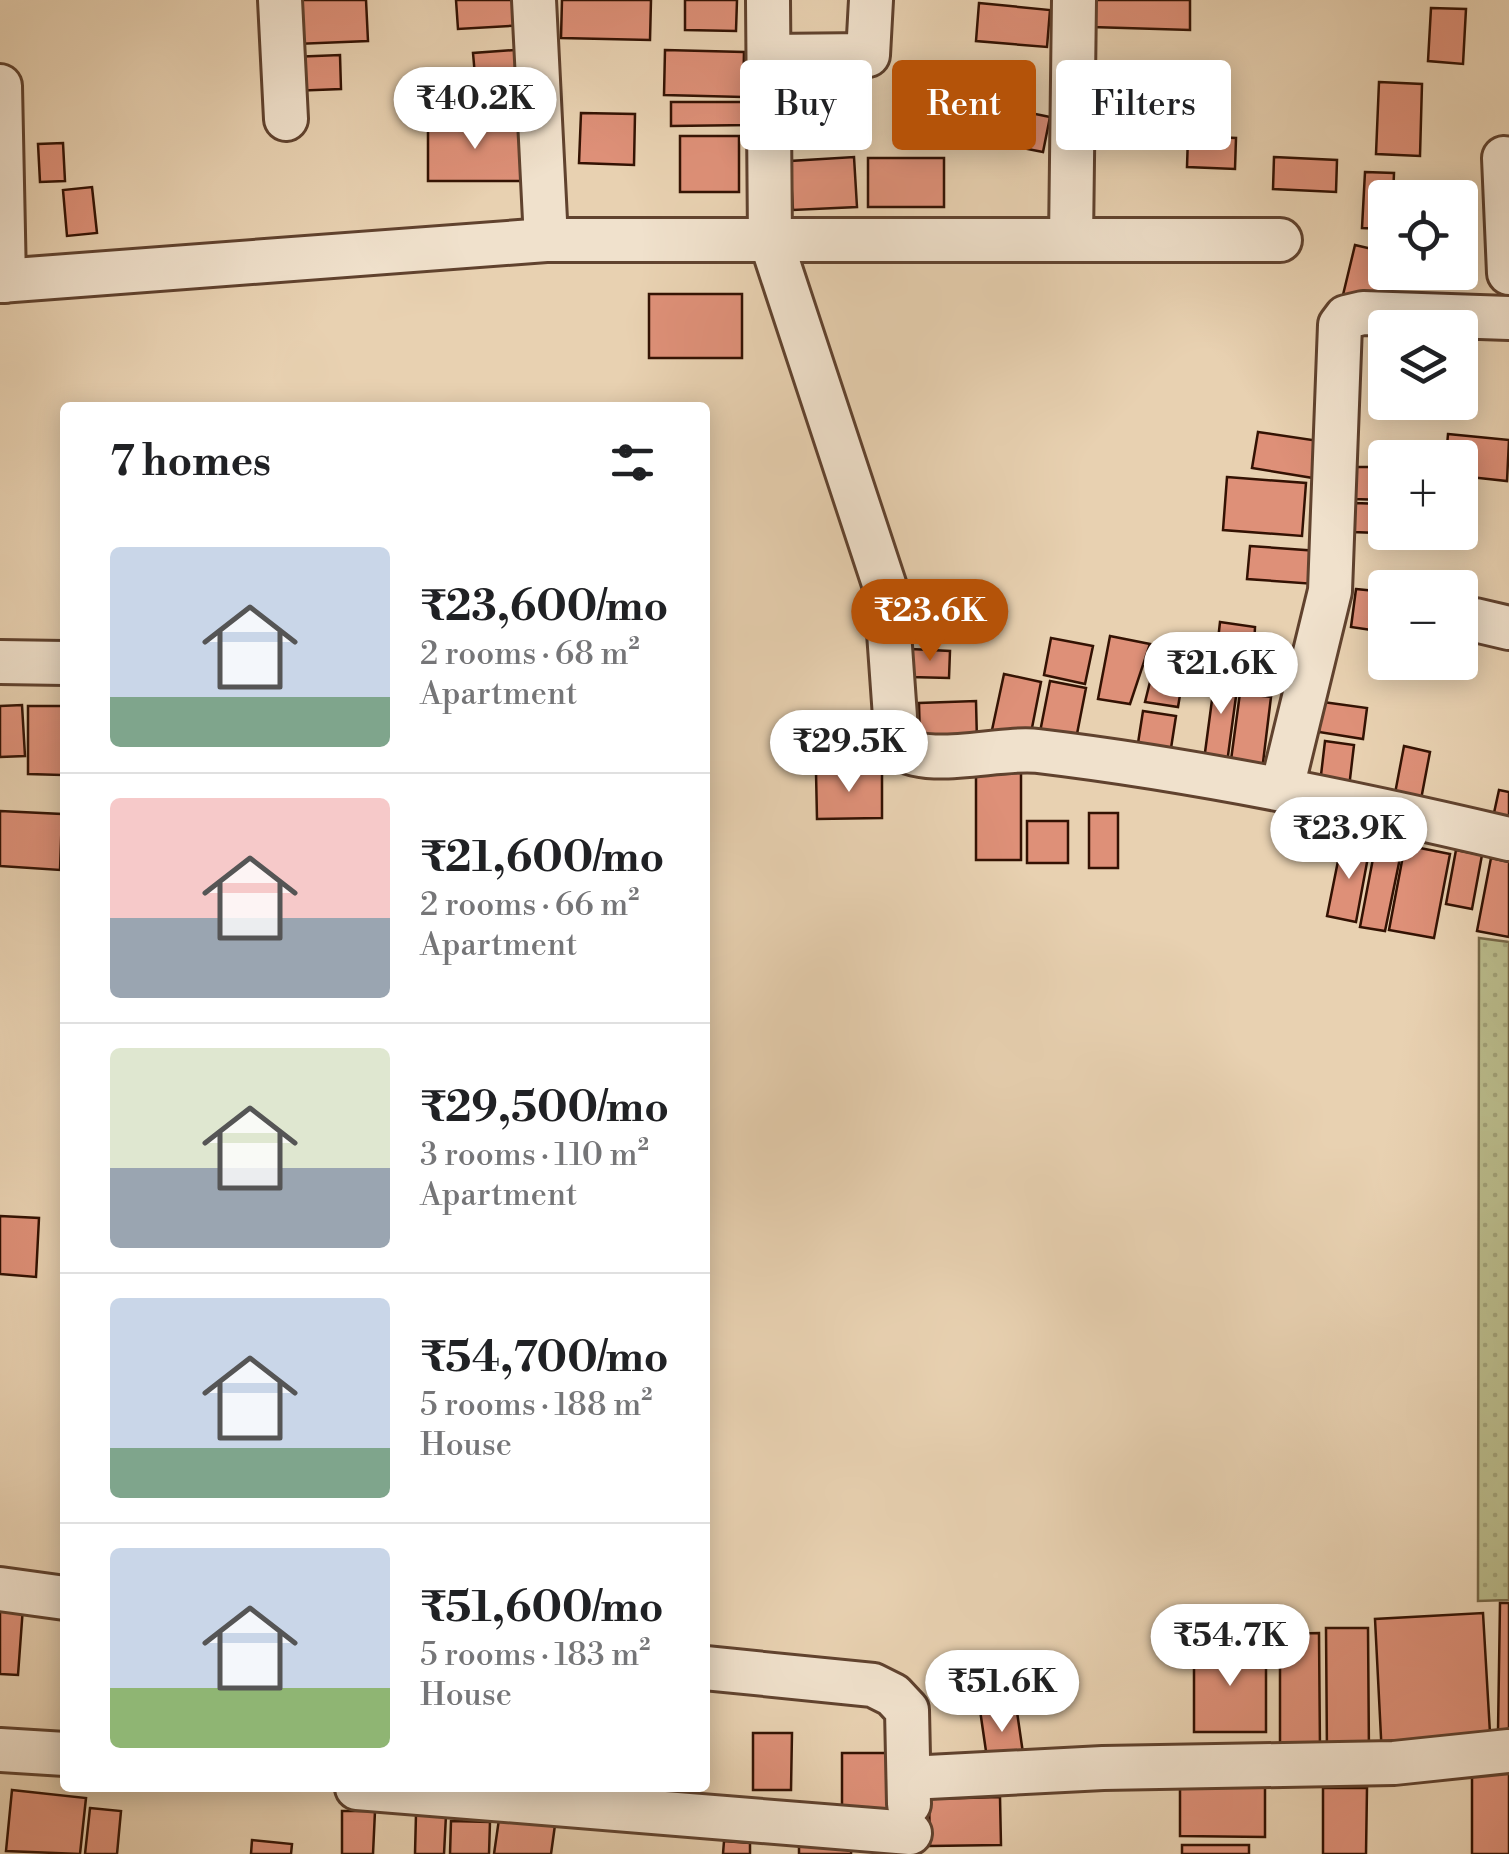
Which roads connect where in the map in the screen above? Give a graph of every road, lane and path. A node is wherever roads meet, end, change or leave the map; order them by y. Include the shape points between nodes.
1 (280, 0) edge
2 (534, 0) edge
3 (768, 0) edge
4 (871, 0) edge
5 (1074, 0) edge
6 (769, 56) junction
7 (0, 86) edge
8 (286, 118) dead end
9 (1504, 158) dead end
10 (770, 238) junction
11 (546, 240) junction
12 (1072, 240) junction
13 (1280, 240) dead end
14 (1509, 273) edge
15 (2, 281) edge
16 (1509, 318) edge
17 (0, 662) edge
18 (60, 663) edge
19 (1282, 788) junction
20 (1509, 838) edge
21 (0, 1589) edge
22 (60, 1597) edge
23 (710, 1669) edge
24 (0, 1750) edge
25 (1509, 1751) edge
26 (60, 1754) edge
27 (909, 1778) junction
28 (397, 1792) edge
29 (911, 1844) edge

1 - 8 street
2 - 11 street
3 - 6 street
4 - 6 street via 868,55
5 - 12 street
6 - 10 street
7 - 15 street
9 - 14 street
10 - 11 street
10 - 12 street
10 - 19 street via 886,590 897,745 914,756 1032,750
11 - 15 street
12 - 13 street
16 - 19 street via 1362,313 1340,325 1330,591
17 - 18 street
19 - 20 street
21 - 22 street
23 - 27 street via 873,1685 893,1695 907,1710
24 - 26 street
25 - 27 street via 1394,1764
27 - 29 street
28 - 29 street

